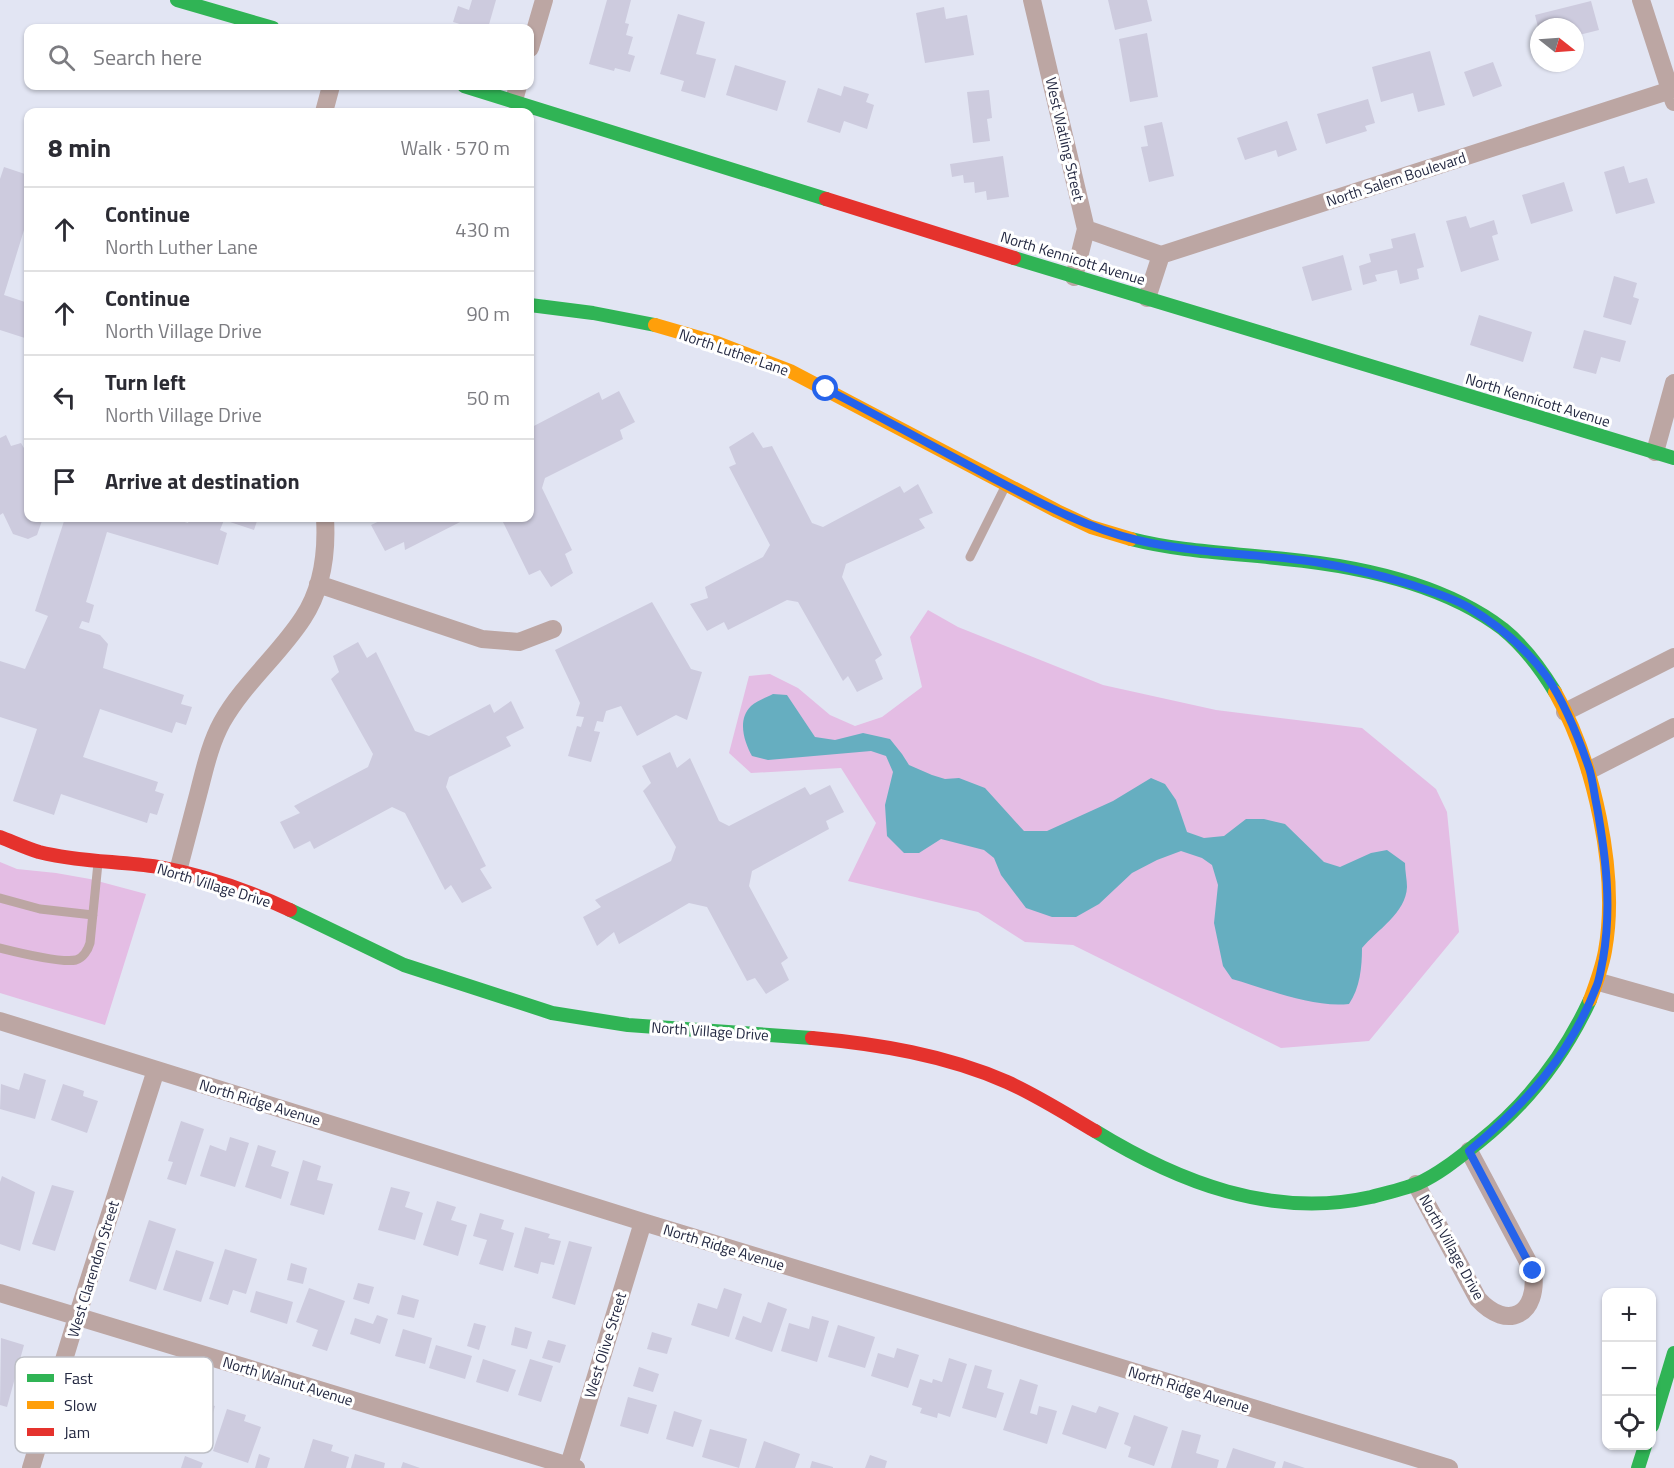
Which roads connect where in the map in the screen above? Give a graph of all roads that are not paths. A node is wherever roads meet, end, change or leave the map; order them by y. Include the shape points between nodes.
1 (177, 0) edge
2 (544, 0) edge
3 (1032, 0) edge
4 (1641, 0) edge
5 (259, 24) edge
6 (534, 34) edge
7 (330, 90) edge
8 (494, 90) edge
9 (516, 93) edge
10 (1673, 94) edge
11 (325, 108) edge
12 (1086, 229) junction
13 (1161, 255) junction
14 (1074, 277) junction
15 (1147, 298) junction
16 (534, 306) edge
17 (1674, 383) edge
18 (1655, 452) junction
19 (1674, 458) edge
20 (1006, 485) junction
21 (325, 522) edge
22 (970, 557) dead end
23 (318, 584) junction
24 (553, 629) dead end
25 (1674, 657) edge
26 (1565, 712) junction
27 (1674, 727) edge
28 (1590, 770) junction
29 (0, 837) edge
30 (98, 860) junction
31 (178, 871) junction
32 (0, 898) edge
33 (93, 915) junction
34 (0, 948) edge
35 (1599, 981) junction
36 (1674, 1004) edge
37 (0, 1021) edge
38 (156, 1070) junction
39 (1469, 1151) junction
40 (1416, 1184) junction
41 (643, 1222) junction
42 (0, 1293) edge
43 (77, 1317) junction
44 (1674, 1353) edge
45 (65, 1357) edge
46 (209, 1357) edge
47 (213, 1358) edge
48 (1656, 1413) edge
49 (1644, 1450) edge
50 (36, 1453) edge
51 (571, 1467) edge
52 (32, 1468) edge
53 (1449, 1468) edge
54 (1638, 1468) edge

1 - 5 street
2 - 6 street
3 - 12 street, West Watling Street
4 - 10 street
7 - 11 street
8 - 9 street, North Kennicott Avenue
9 - 14 street, North Kennicott Avenue
10 - 13 street, North Salem Boulevard
12 - 13 street
12 - 14 street, West Watling Street
13 - 15 street
14 - 15 street, North Kennicott Avenue
15 - 18 street, North Kennicott Avenue
16 - 20 street, North Luther Lane via 636,321 748,353 799,375
17 - 18 street
18 - 19 street, North Kennicott Avenue
20 - 22 lane
20 - 26 street, North Luther Lane via 1080,522 1137,540 1203,552 1314,562 1432,591 1504,630 1547,677
21 - 23 street via 326,541
23 - 24 street via 482,639 519,642
23 - 31 street via 304,617 221,723
25 - 26 street
26 - 28 street, North Luther Lane
27 - 28 street
28 - 35 street, North Luther Lane via 1608,882 1606,942
29 - 30 street, North Village Drive via 45,853
30 - 31 street, North Village Drive
30 - 33 lane
31 - 40 street, North Village Drive via 284,906 388,958 536,1009 633,1025 852,1041 900,1048 952,1062 1042,1099 1134,1155 1219,1190 1316,1205 1350,1202
32 - 33 lane via 40,909
33 - 34 lane via 88,949 77,960
35 - 36 street
35 - 39 street, North Village Drive via 1574,1036 1552,1068 1502,1124
37 - 38 street, North Ridge Avenue
38 - 41 street, North Ridge Avenue
38 - 43 street, West Clarendon Street
39 - 40 street, North Village Drive
39 - 40 street, North Village Drive via 1533,1271 1531,1303 1518,1314 1504,1316 1493,1312 1478,1299
41 - 51 street, West Olive Street
41 - 53 street, North Ridge Avenue
42 - 43 street, North Walnut Avenue
43 - 45 street, West Clarendon Street
43 - 46 street, North Walnut Avenue
44 - 48 street
47 - 51 street, North Walnut Avenue
49 - 54 street
50 - 52 street, West Clarendon Street

